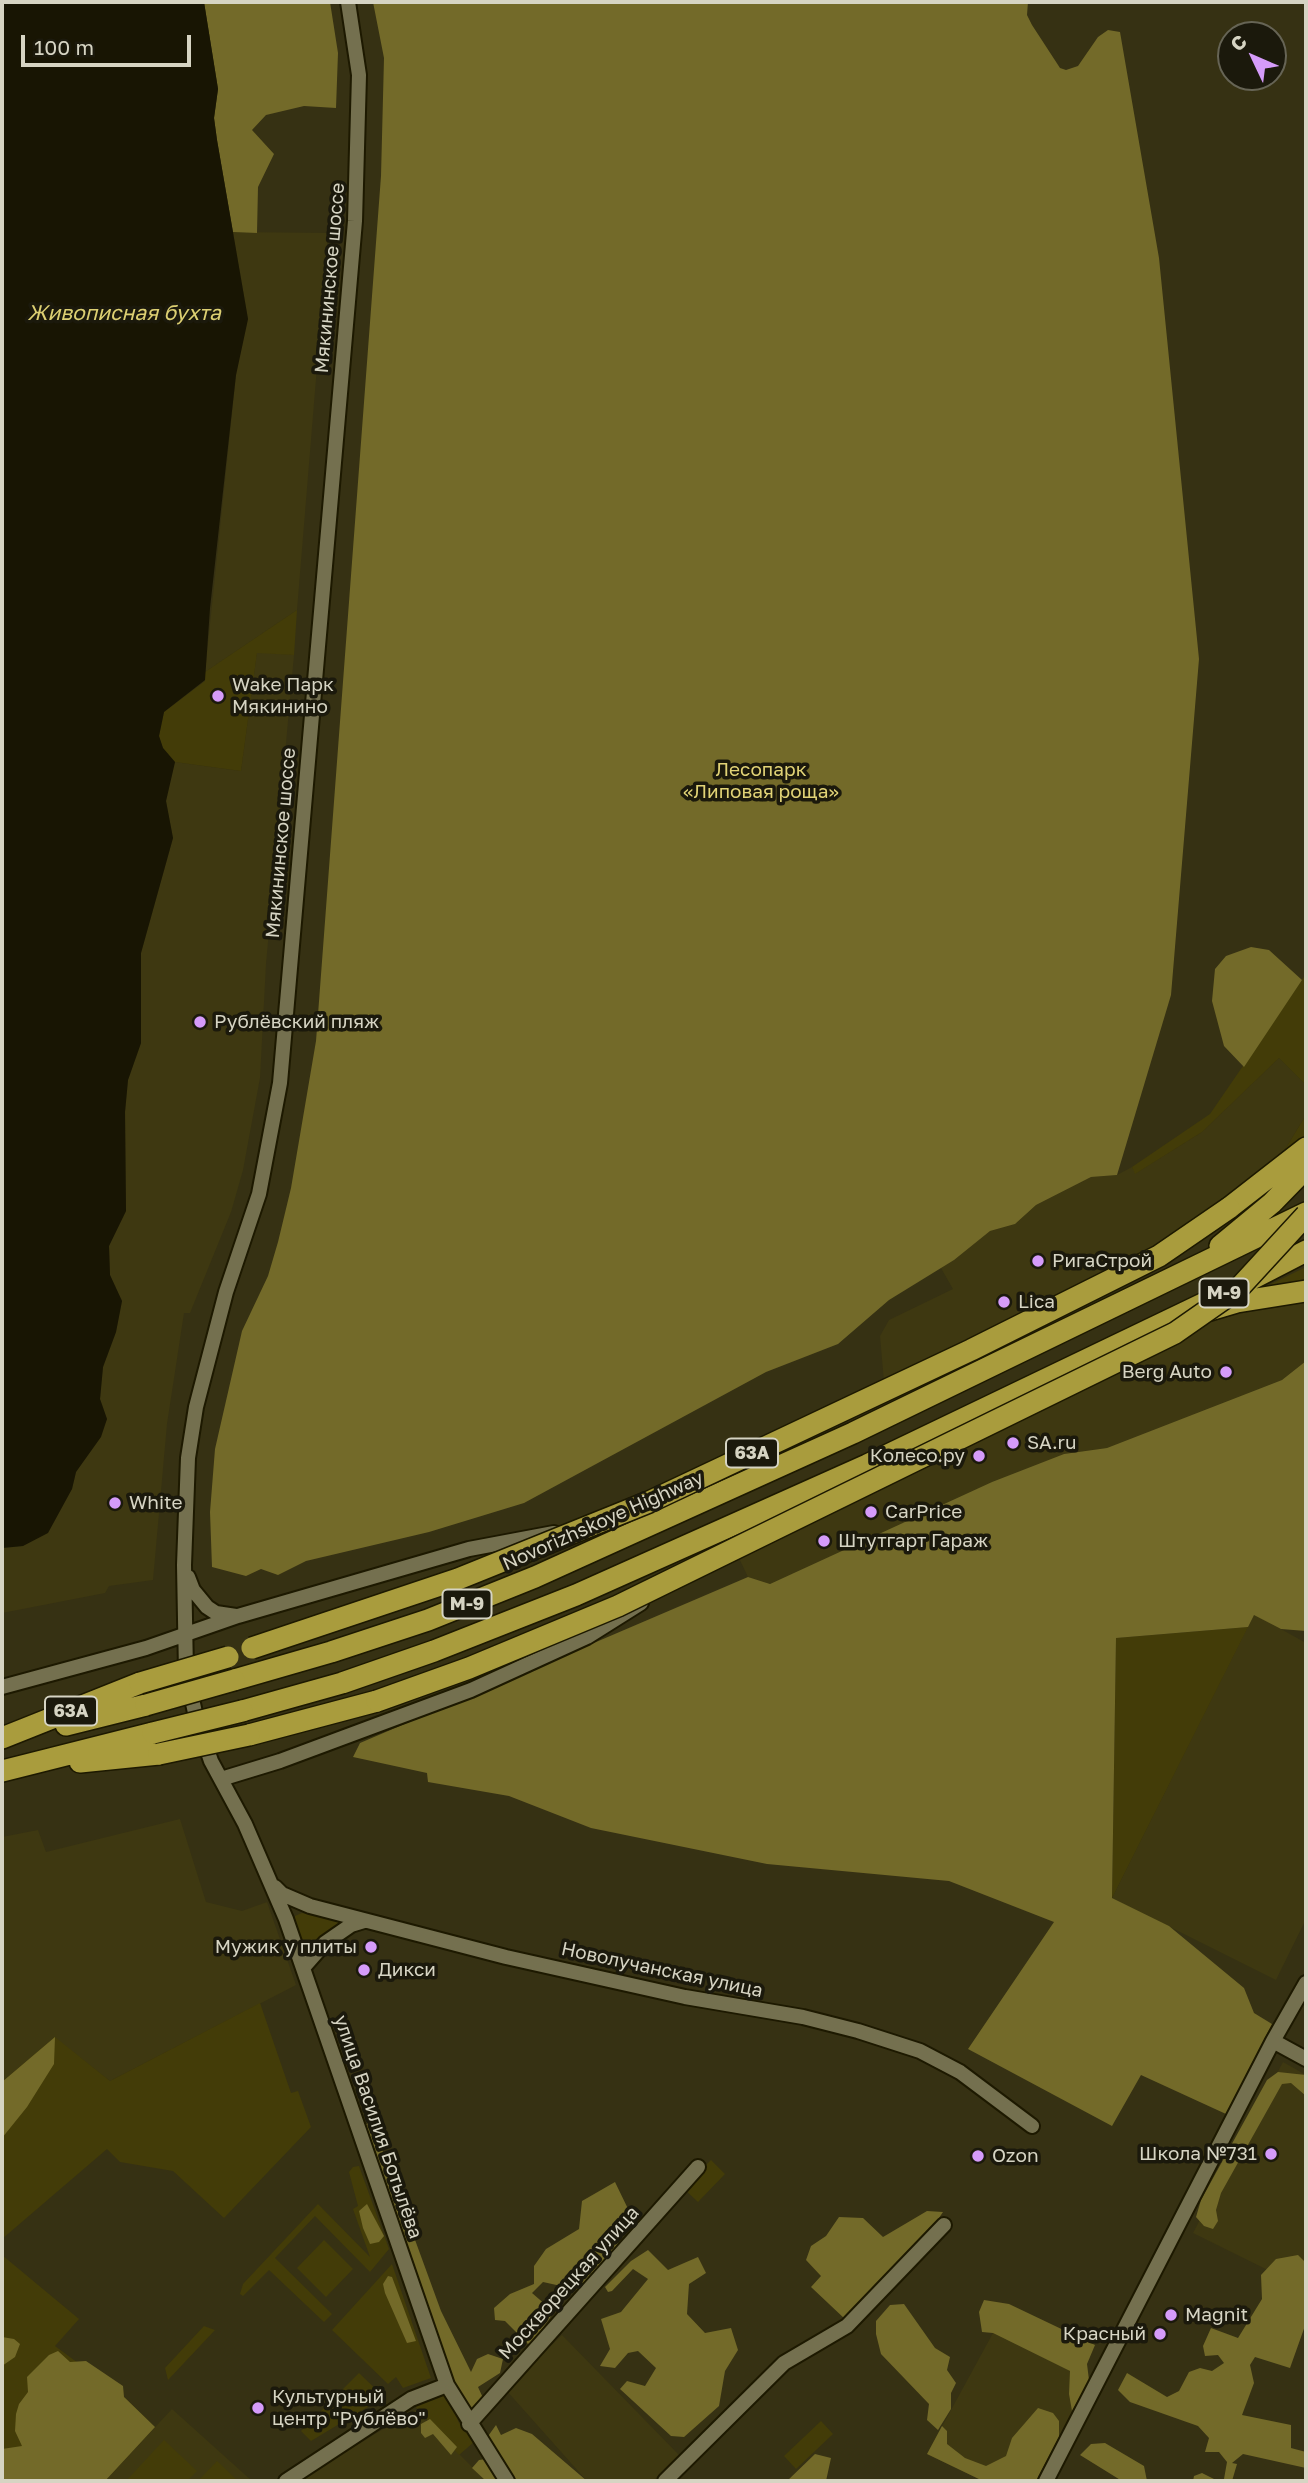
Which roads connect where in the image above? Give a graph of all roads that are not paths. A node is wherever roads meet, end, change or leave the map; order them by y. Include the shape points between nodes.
1 (348, 2) edge
2 (1306, 1148) edge
3 (1306, 1168) edge
4 (1306, 1214) edge
5 (1306, 1251) edge
6 (1154, 1289) junction
7 (1306, 1291) edge
8 (1143, 1335) junction
9 (693, 1507) junction
10 (767, 1510) junction
11 (184, 1566) junction
12 (237, 1616) junction
13 (184, 1636) junction
14 (2, 1687) edge
15 (2, 1739) edge
16 (156, 1744) junction
17 (5, 1771) edge
18 (221, 1779) junction
19 (271, 1882) junction
20 (310, 1906) junction
21 (286, 1919) junction
22 (364, 1921) junction
23 (303, 1968) junction
24 (1306, 1983) edge
25 (1273, 2040) junction
26 (1306, 2059) edge
27 (1032, 2126) dead end
28 (698, 2167) dead end
29 (944, 2225) dead end
30 (447, 2385) junction
31 (469, 2424) junction
32 (286, 2481) edge
33 (507, 2481) edge
34 (665, 2481) edge
35 (1046, 2481) edge

1 - 11 street, Мякининское шоссе via 359,75 355,221 280,1083 259,1194 226,1292 196,1407 188,1458
2 - 15 highway, 63A, bridge via 1159,1256 649,1502 432,1588 140,1683
3 - 6 highway via 1219,1246
4 - 6 highway, Novorizhskoye Highway / М-9
4 - 16 highway, bridge via 1238,1289 1166,1338 618,1606 377,1701 249,1735
5 - 8 highway, М-9
6 - 9 highway, Novorizhskoye Highway / М-9
7 - 8 highway via 1237,1302
8 - 10 highway, М-9
9 - 12 street via 469,1549
9 - 15 highway, Novorizhskoye Highway / М-9, bridge via 536,1577 331,1653
10 - 16 highway, М-9, bridge via 479,1634 342,1683 242,1711
10 - 18 street via 689,1570 587,1637 471,1690
11 - 12 street via 192,1590 207,1607
11 - 13 street, Мякининское шоссе
12 - 13 street
13 - 14 street
13 - 18 street, Мякининское шоссе via 196,1717
16 - 17 highway
16 - 17 highway, М-9 via 98,1746
18 - 19 street, улица Василия Ботылёва
19 - 20 street, Новолучанская улица via 282,1894
19 - 21 street, улица Василия Ботылёва
20 - 21 street via 296,1908
20 - 22 street, Новолучанская улица
21 - 23 street, улица Василия Ботылёва
22 - 23 street via 324,1942
22 - 27 street, Новолучанская улица via 685,1997 859,2031 920,2051 960,2071
23 - 30 street, улица Василия Ботылёва
24 - 25 street
25 - 26 street
25 - 35 street
28 - 31 street, Москворецкая улица
29 - 34 street via 847,2326 784,2363
30 - 31 street, улица Василия Ботылёва
30 - 32 street via 411,2399
31 - 33 street, улица Василия Ботылёва

